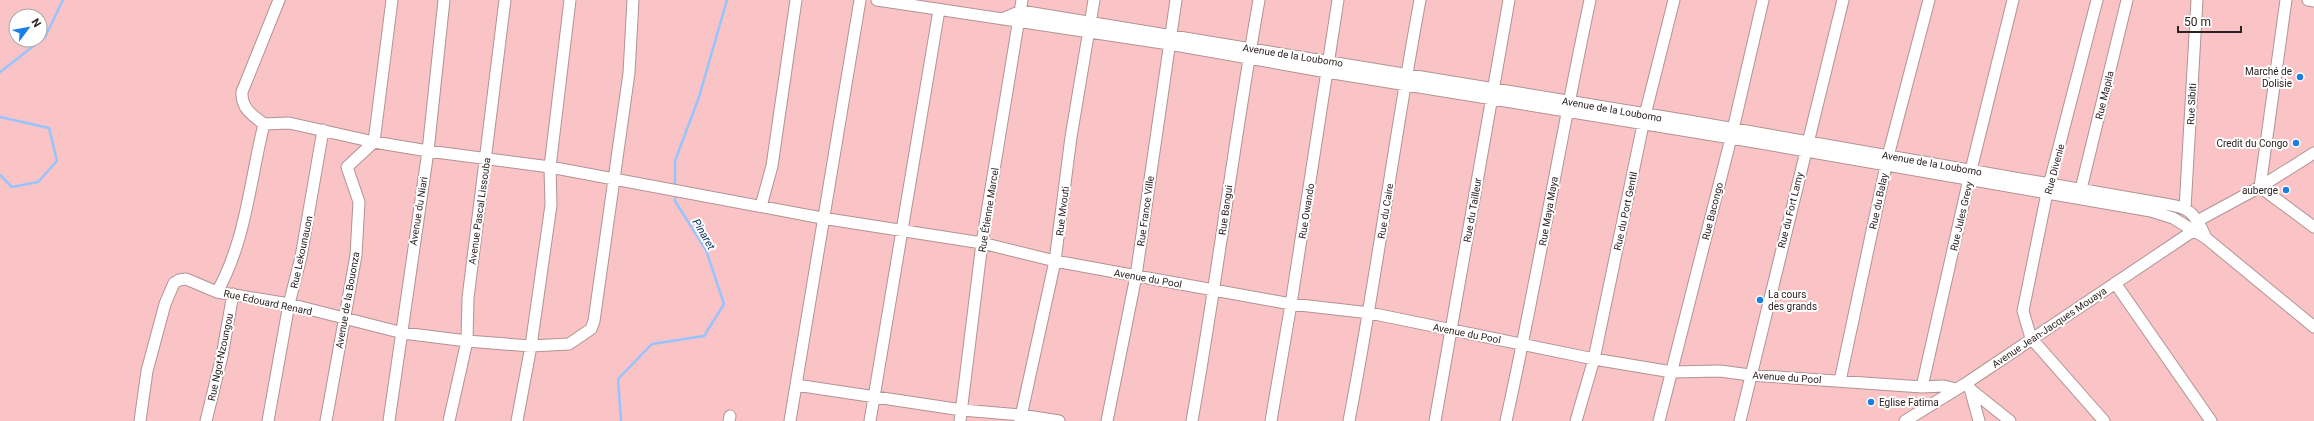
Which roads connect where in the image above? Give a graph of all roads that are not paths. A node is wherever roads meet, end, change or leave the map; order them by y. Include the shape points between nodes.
1 (279, 0) edge
2 (392, 0) edge
3 (444, 0) edge
4 (505, 0) edge
5 (570, 0) edge
6 (633, 0) edge
7 (796, 0) edge
8 (860, 0) edge
9 (877, 0) edge
10 (1094, 0) edge
11 (1176, 0) edge
12 (1259, 0) edge
13 (1338, 0) edge
14 (1420, 0) edge
15 (1509, 0) edge
16 (1590, 0) edge
17 (1674, 0) edge
18 (1762, 0) edge
19 (1843, 0) edge
20 (1929, 0) edge
21 (2013, 0) edge
22 (2097, 0) edge
23 (2127, 0) edge
24 (2197, 0) edge
25 (2286, 0) edge
26 (2308, 0) edge
27 (2314, 1) edge
28 (939, 10) junction
29 (1021, 11) edge
30 (1089, 28) junction
31 (1169, 39) junction
32 (1250, 53) junction
33 (1328, 61) junction
34 (1327, 72) junction
35 (1406, 74) junction
36 (1404, 85) junction
37 (1493, 94) junction
38 (1567, 106) junction
39 (1644, 119) junction
40 (264, 124) junction
41 (323, 130) junction
42 (1732, 134) junction
43 (374, 142) junction
44 (1806, 147) junction
45 (428, 151) junction
46 (2314, 153) edge
47 (486, 160) junction
48 (1887, 160) junction
49 (550, 167) junction
50 (1970, 175) junction
51 (614, 178) junction
52 (2260, 187) junction
53 (2048, 188) junction
54 (2081, 189) junction
55 (761, 206) junction
56 (2185, 209) junction
57 (822, 218) junction
58 (2198, 220) junction
59 (2314, 227) edge
60 (902, 229) junction
61 (2193, 231) junction
62 (2206, 238) junction
63 (982, 243) junction
64 (1055, 260) junction
65 (1136, 276) junction
66 (2116, 284) junction
67 (1215, 289) junction
68 (217, 292) junction
69 (233, 294) junction
70 (290, 304) junction
71 (1291, 304) junction
72 (1370, 313) junction
73 (345, 319) junction
74 (2314, 327) edge
75 (1452, 329) junction
76 (403, 333) junction
77 (2031, 338) junction
78 (467, 341) junction
79 (1524, 344) junction
80 (531, 346) junction
81 (1594, 359) junction
82 (1672, 372) junction
83 (1750, 375) junction
84 (1840, 381) junction
85 (796, 385) junction
86 (1922, 387) junction
87 (1964, 387) junction
88 (874, 396) junction
89 (961, 416) edge
90 (1021, 418) edge
91 (140, 421) edge
92 (206, 421) edge
93 (268, 421) edge
94 (326, 421) edge
95 (389, 421) edge
96 (449, 421) edge
97 (516, 421) edge
98 (790, 421) edge
99 (870, 421) edge
100 (1059, 421) edge
101 (1107, 421) edge
102 (1192, 421) edge
103 (1271, 421) edge
104 (1349, 421) edge
105 (1435, 421) edge
106 (1506, 421) edge
107 (1576, 421) edge
108 (1659, 421) edge
109 (1740, 421) edge
110 (1905, 421) edge
111 (1979, 421) edge
112 (2010, 421) edge
113 (2104, 421) edge
114 (2211, 421) edge

1 - 40 street via 242,92 245,109
2 - 43 street
3 - 45 street, Avenue du Niari
4 - 47 street, Avenue Pascal Lissouba
5 - 49 street
6 - 51 street, Rue Edouard Renard via 629,73
7 - 55 street via 772,166
8 - 57 street
9 - 28 street
10 - 30 street, Rue Mvouti
11 - 31 street, Rue France Ville
12 - 32 street, Rue Bangui
13 - 33 street, Rue Owando
14 - 35 street, Rue du Caire
15 - 37 street, Rue du Tailleur
16 - 38 street, Rue Maya Maya
17 - 39 street, Rue du Port Gentil
18 - 42 street, Rue Bacongo
19 - 44 street, Rue du Fort Lamy
20 - 48 street, Rue du Balay
21 - 50 street, Rue Jules Grevy
22 - 53 street, Rue Divenie
23 - 54 street, Rue Mapila
24 - 56 street, Rue Sibiti
25 - 52 street
26 - 27 street
28 - 29 street via 1000,19
28 - 60 street
29 - 30 street, Avenue de la Loubomo
29 - 63 street, Rue Étienne Marcel
30 - 31 street, Avenue de la Loubomo
30 - 64 street, Rue Mvouti via 1071,137
31 - 32 street, Avenue de la Loubomo
31 - 65 street, Rue France Ville
32 - 33 street, Avenue de la Loubomo
32 - 34 street, Avenue de la Loubomo
32 - 67 street, Rue Bangui via 1225,207
33 - 34 street, Rue Owando
33 - 35 street, Avenue de la Loubomo
34 - 36 street, Avenue de la Loubomo
34 - 71 street, Rue Owando
35 - 36 street, Rue du Caire
35 - 37 street, Avenue de la Loubomo
36 - 37 street, Avenue de la Loubomo
36 - 72 street, Rue du Caire
37 - 38 street, Avenue de la Loubomo
37 - 75 street, Rue du Tailleur
38 - 39 street, Avenue de la Loubomo
38 - 79 street, Rue Maya Maya
39 - 42 street, Avenue de la Loubomo
39 - 81 street, Rue du Port Gentil
40 - 41 street, Avenue du Pool via 289,123
40 - 68 street, Rue Edouard Renard via 239,241
41 - 43 street, Avenue du Pool
41 - 70 street, Rue Lekounauon via 301,257
42 - 44 street, Avenue de la Loubomo
42 - 82 street, Rue Bacongo
43 - 45 street, Avenue du Pool
43 - 73 street, Avenue de la Bouonza via 347,167 358,202 356,255
44 - 48 street, Avenue de la Loubomo
44 - 83 street, Rue du Fort Lamy
45 - 47 street, Avenue du Pool
45 - 76 street, Avenue du Niari
46 - 52 street
47 - 49 street, Avenue du Pool
47 - 78 street, Avenue Pascal Lissouba via 468,298
48 - 50 street, Avenue de la Loubomo
48 - 84 street, Rue du Balay
49 - 51 street, Avenue du Pool
49 - 80 street via 550,205
50 - 53 street, Avenue de la Loubomo
50 - 86 street, Rue Jules Grevy
51 - 55 street, Avenue du Pool
51 - 80 street, Rue Edouard Renard via 591,329 569,344
52 - 58 street
52 - 59 street
53 - 54 street, Avenue de la Loubomo
53 - 61 street, Avenue de la Loubomo via 2151,211 2173,218
53 - 77 street, Rue Divenie via 2024,300 2024,320
54 - 56 street, Avenue de la Loubomo
55 - 57 street, Avenue du Pool
56 - 58 street, Avenue de la Loubomo
57 - 60 street, Avenue du Pool
57 - 85 street
58 - 61 street
58 - 62 street
60 - 63 street, Avenue du Pool
60 - 88 street
61 - 62 street, Avenue de la Loubomo
61 - 66 street, Avenue Jean-Jacques Mouaya
62 - 74 street, Avenue de la Loubomo
63 - 64 street, Avenue du Pool
63 - 89 street, Rue Étienne Marcel
64 - 65 street, Avenue du Pool
64 - 90 street, Rue Mvouti
65 - 67 street, Avenue du Pool
65 - 101 street, Rue France Ville
66 - 77 street, Avenue Jean-Jacques Mouaya
66 - 114 street
67 - 71 street, Avenue du Pool
67 - 102 street, Rue Bangui
68 - 69 street, Rue Edouard Renard
68 - 91 street via 186,278 174,283 165,304 148,371
69 - 70 street, Rue Edouard Renard
69 - 92 street, Rue Ngot-Nzoungou via 222,356
70 - 73 street, Rue Edouard Renard
70 - 93 street, Rue Lekounauon
71 - 72 street, Avenue du Pool
71 - 103 street, Rue Owando
72 - 75 street, Avenue du Pool
72 - 104 street, Rue du Caire
73 - 76 street, Rue Edouard Renard
73 - 94 street, Avenue de la Bouonza
75 - 79 street, Avenue du Pool
75 - 105 street, Rue du Tailleur
76 - 78 street, Rue Edouard Renard
76 - 95 street, Avenue du Niari
77 - 87 street, Avenue Jean-Jacques Mouaya
77 - 113 street
78 - 80 street, Rue Edouard Renard
78 - 96 street, Avenue Pascal Lissouba
79 - 81 street, Avenue du Pool
79 - 106 street, Rue Maya Maya
80 - 97 street
81 - 82 street, Avenue du Pool
81 - 107 street, Rue du Port Gentil
82 - 83 street, Avenue du Pool via 1720,371
82 - 108 street, Rue Bacongo
83 - 84 street, Avenue du Pool
83 - 109 street, Rue du Fort Lamy
84 - 86 street, Avenue du Pool
85 - 88 street
85 - 98 street
86 - 87 street, Avenue du Pool
87 - 110 street, Avenue Jean-Jacques Mouaya
87 - 111 street
87 - 112 street
88 - 89 street
88 - 99 street
89 - 90 street
90 - 100 street

